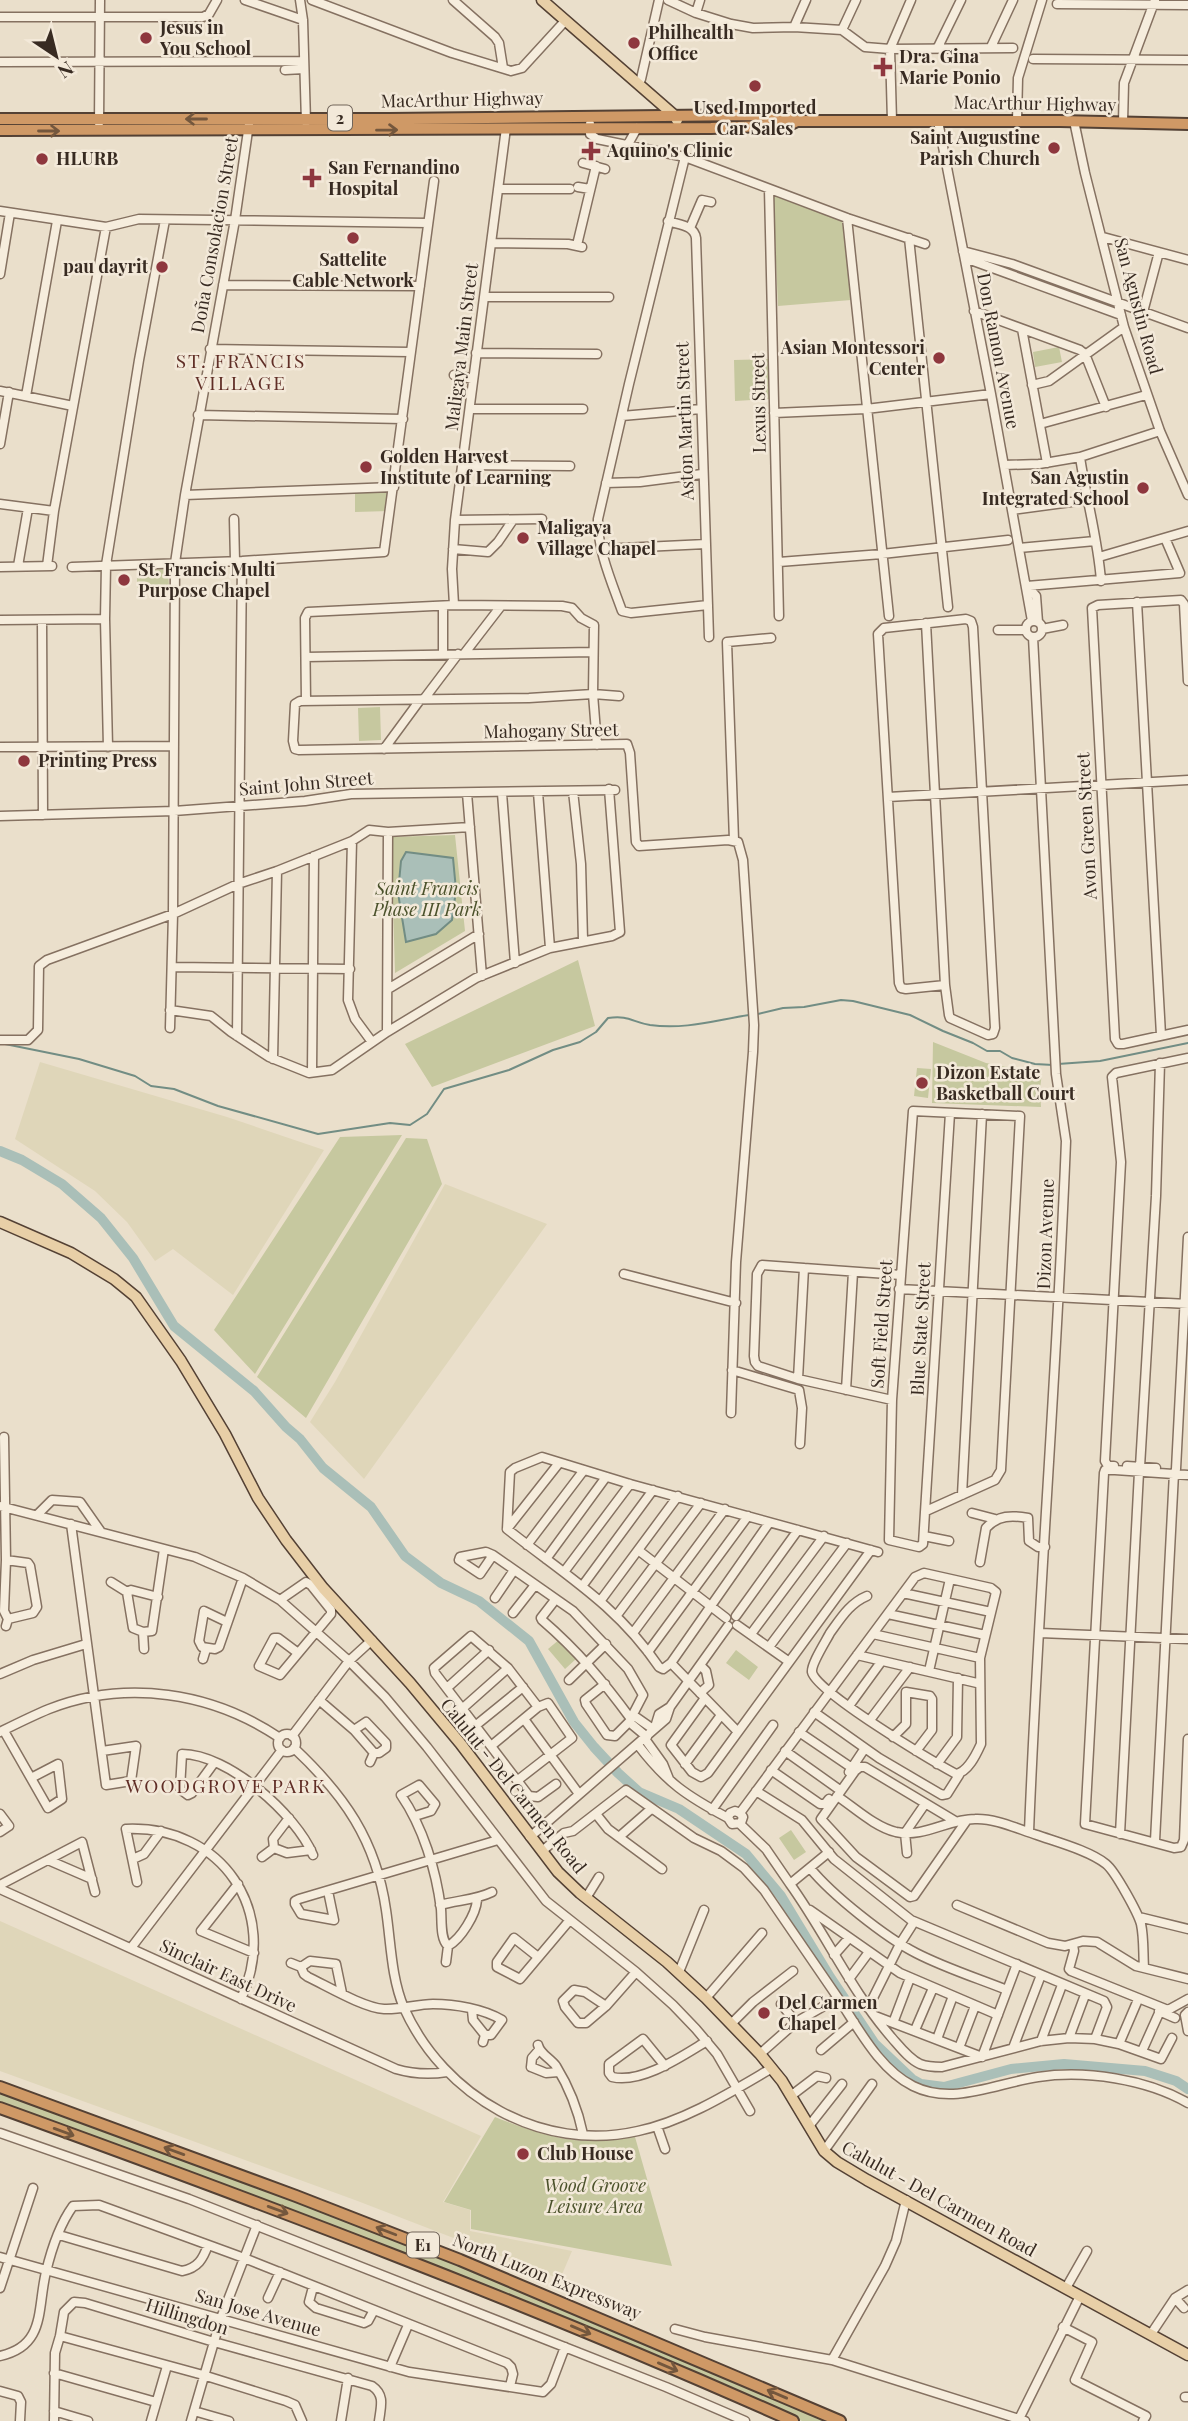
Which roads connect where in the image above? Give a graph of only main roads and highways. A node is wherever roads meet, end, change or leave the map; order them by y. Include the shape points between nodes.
1 (542, 0) edge
2 (551, 0) edge
3 (0, 119) edge
4 (590, 122) junction
5 (681, 122) junction
6 (249, 124) junction
7 (306, 124) junction
8 (1188, 124) edge
9 (0, 130) edge
10 (0, 1222) edge
11 (0, 2087) edge
12 (0, 2108) edge
13 (1188, 2355) edge
14 (793, 2421) edge
15 (840, 2421) edge

1 - 5 main road
2 - 5 main road via 641,79
6 -> 3 highway, MacArthur Highway / 2
4 - 5 highway, MacArthur Highway / 2
4 - 5 highway, MacArthur Highway / 2 via 637,128
4 - 7 highway, MacArthur Highway / 2
7 -> 4 highway, MacArthur Highway / 2 via 506,128
5 - 8 highway, MacArthur Highway / 2 via 761,115 797,121
6 - 7 highway, MacArthur Highway / 2
9 -> 6 highway, MacArthur Highway / 2
10 - 13 main road, Calulut - Del Carmen Road via 71,1253 136,1297 181,1361 258,1498 323,1588 460,1743 569,1884 679,1972 760,2054 792,2095 824,2151 844,2167
15 -> 11 highway, North Luzon Expressway / E1 via 460,2260
12 -> 14 highway, North Luzon Expressway / E1 via 449,2276

